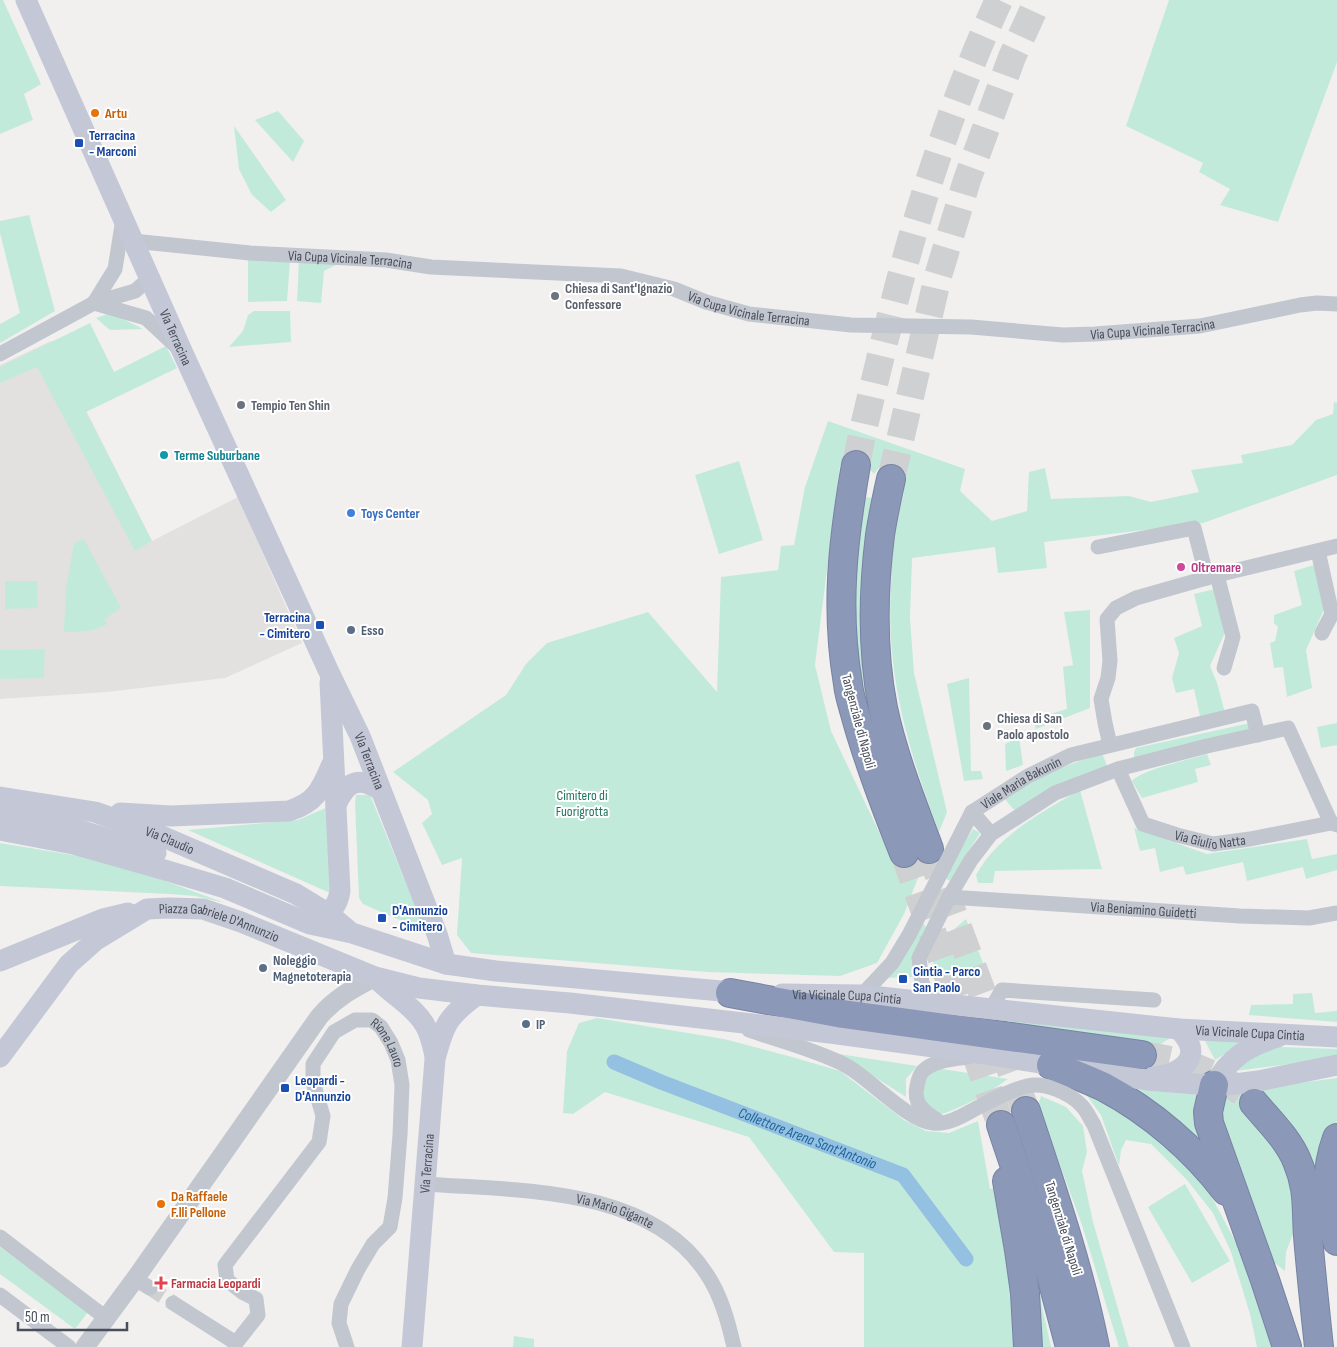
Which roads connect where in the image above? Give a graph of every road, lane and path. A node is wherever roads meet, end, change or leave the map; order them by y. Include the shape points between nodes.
1 (26, 0) edge
2 (123, 218) junction
3 (133, 240) junction
4 (150, 278) junction
5 (94, 303) junction
6 (1337, 304) edge
7 (182, 351) junction
8 (0, 354) edge
9 (856, 465) tunnel mouth
10 (891, 479) tunnel mouth
11 (1337, 546) edge
12 (1098, 547) dead end
13 (1318, 551) junction
14 (1212, 576) junction
15 (1322, 633) dead end
16 (1224, 668) dead end
17 (329, 672) junction
18 (1258, 735) junction
19 (1143, 738) junction
20 (1110, 745) junction
21 (334, 759) junction
22 (1150, 761) junction
23 (1118, 769) junction
24 (380, 790) junction
25 (0, 797) edge
26 (336, 805) junction
27 (95, 812) junction
28 (972, 812) junction
29 (0, 813) edge
30 (1334, 824) edge
31 (0, 830) edge
32 (992, 834) junction
33 (225, 888) junction
34 (930, 894) junction
35 (949, 897) junction
36 (146, 909) junction
37 (1337, 913) edge
38 (329, 914) junction
39 (938, 919) junction
40 (310, 924) junction
41 (352, 933) junction
42 (0, 960) edge
43 (446, 964) junction
44 (375, 977) junction
45 (730, 993) junction
46 (477, 995) junction
47 (862, 995) junction
48 (1154, 1000) dead end
49 (933, 1004) junction
50 (990, 1009) junction
51 (722, 1020) junction
52 (1179, 1029) junction
53 (1290, 1034) junction
54 (1337, 1037) edge
55 (985, 1054) junction
56 (1142, 1055) tunnel mouth
57 (0, 1057) edge
58 (435, 1059) junction
59 (1051, 1065) junction
60 (1337, 1065) edge
61 (1128, 1078) junction
62 (1214, 1085) junction
63 (1254, 1103) tunnel mouth
64 (1026, 1111) tunnel mouth
65 (942, 1123) junction
66 (1337, 1138) edge
67 (1041, 1157) junction
68 (426, 1184) junction
69 (1308, 1204) junction
70 (1238, 1206) junction
71 (0, 1237) edge
72 (1337, 1241) edge
73 (1337, 1259) edge
74 (0, 1295) edge
75 (173, 1303) tunnel mouth
76 (106, 1318) junction
77 (236, 1345) edge
78 (69, 1347) edge
79 (85, 1347) edge
80 (347, 1347) edge
81 (412, 1347) edge
82 (734, 1347) edge
83 (1028, 1347) edge
84 (1070, 1347) edge
85 (1096, 1347) edge
86 (1109, 1347) edge
87 (1184, 1347) edge
88 (1287, 1347) edge
89 (1319, 1347) edge

1 - 2 main road, Via Terracina
2 - 3 main road, Via Terracina
2 - 5 street via 114,269
3 - 4 main road, Via Terracina
3 - 6 street, Via Cupa Vicinale Terracina via 250,253 386,260 431,267 621,276 674,289 749,314 851,325 971,327 1087,334 1200,326 1300,305
4 - 5 street via 135,291
4 - 7 main road, Via Terracina
5 - 7 street via 146,318
5 - 8 street
7 - 17 main road, Via Terracina
9 - 10 highway, Tangenziale di Napoli via 841,578 841,630 848,685 873,773 916,851 883,708 876,657 875,600 880,534
11 - 13 street
12 - 14 street via 1194,528
13 - 14 street
13 - 15 street via 1332,614
14 - 16 street via 1233,637
14 - 20 street via 1136,598 1116,608 1107,619 1110,662 1101,699
17 - 21 main road, Via Terracina
17 - 24 main road, Via Terracina via 360,736
18 - 19 street, Viale Maria Bakunin via 1252,711
18 - 22 street, Viale Maria Bakunin
18 - 30 street, Viale Maria Bakunin via 1288,728
19 - 20 street, Viale Maria Bakunin
19 - 22 street
20 - 28 street, Viale Maria Bakunin via 1071,756 1028,776
21 - 26 main road, Via Terracina
21 - 27 main road via 312,800 289,811 171,816
22 - 23 street, Viale Maria Bakunin
23 - 30 street, Via Giulio Natta via 1143,824 1177,835 1213,844
23 - 32 street, Viale Maria Bakunin via 1055,793
24 - 26 main road via 372,784 352,783
24 - 43 main road, Via Terracina
25 - 27 main road, Via Claudio
26 - 38 main road, Via Terracina via 340,890 336,906
27 - 38 main road, Via Claudio via 159,834 296,894
28 - 32 street
28 - 34 street, Viale Maria Bakunin
29 - 33 main road, Via Claudio via 56,823 150,851
31 - 33 main road, Via Claudio via 74,844
32 - 35 street, Viale Maria Bakunin via 971,860
33 - 40 main road, Via Claudio
34 - 39 street
34 - 47 street, Viale Maria Bakunin via 892,963
35 - 37 street, Via Beniamino Guidetti via 1240,916 1309,918
35 - 39 street, Viale Maria Bakunin
36 - 42 main road via 103,919
36 - 44 main road, Piazza Gabriele D'Annunzio via 203,909
36 - 57 main road, Piazza Gabriele D'Annunzio via 96,940 69,964
38 - 40 main road
38 - 41 main road, Via Claudio
39 - 49 street, Viale Maria Bakunin via 919,958 922,983
40 - 41 main road, Via Claudio
41 - 43 main road, Via Claudio
43 - 45 main road, Via Vicinale Cupa Cintia
44 - 46 main road via 419,988
44 - 58 main road via 420,1018 427,1029
44 - 76 street via 342,995 320,1017 142,1284
45 - 47 main road, Via Vicinale Cupa Cintia
45 - 56 highway via 843,1014
46 - 51 main road
46 - 58 main road, Via Terracina via 449,1019
47 - 49 main road, Via Vicinale Cupa Cintia
48 - 50 street via 1002,990
49 - 50 main road, Via Vicinale Cupa Cintia
50 - 52 main road, Via Vicinale Cupa Cintia
51 - 55 main road
51 - 65 street via 847,1066 902,1108 922,1120
52 - 53 main road, Via Vicinale Cupa Cintia
52 - 61 main road via 1190,1046 1188,1061 1181,1068 1161,1076
53 - 54 main road, Via Vicinale Cupa Cintia
53 - 62 main road via 1257,1043 1223,1070
55 - 59 main road
55 - 65 street via 936,1063 923,1072 916,1093 918,1104
58 - 68 main road, Via Terracina
59 - 61 main road
59 - 70 highway via 1104,1087 1154,1120 1210,1170
60 - 62 main road via 1258,1081
61 - 62 main road
62 - 70 highway via 1209,1123
63 - 69 highway via 1290,1147 1302,1173
64 - 67 highway, Tangenziale di Napoli
65 - 87 street via 1028,1086 1046,1087 1067,1094 1082,1106 1094,1125
66 - 72 highway via 1328,1168 1328,1184
67 - 85 highway, Tangenziale di Napoli via 1075,1263
67 - 86 highway via 1070,1213 1090,1266
68 - 81 main road, Via Terracina
68 - 82 street, Via Mario Gigante via 581,1198 619,1208 657,1225 687,1250 706,1273 726,1311
69 - 73 highway via 1312,1220
69 - 89 highway
70 - 88 highway
71 - 76 street
74 - 78 street
75 - 77 street, Rione Lauro
76 - 79 street
77 - 80 street, Rione Lauro via 258,1315 256,1300 227,1280 225,1265 319,1142 324,1116 313,1082 314,1064 334,1032 363,1019 372,1020 381,1027 391,1043 402,1085 395,1198 390,1227 373,1244 341,1304 340,1323
83 - 84 highway, Tangenziale di Napoli via 1025,1293 1008,1192 1001,1125 1049,1268

